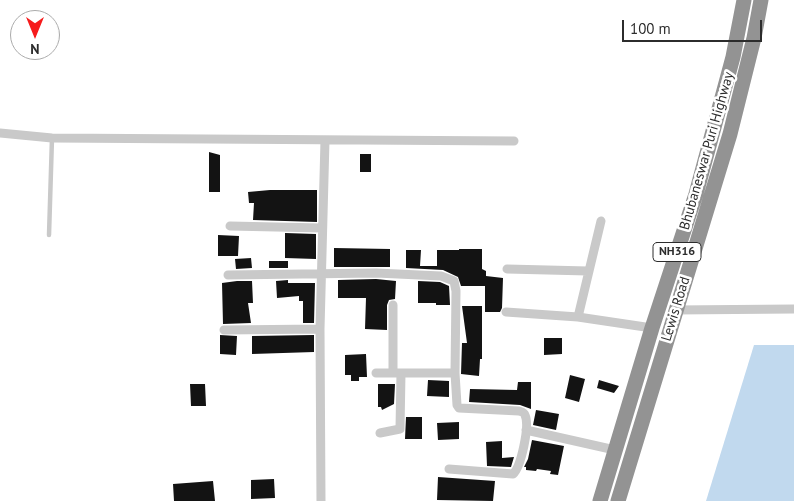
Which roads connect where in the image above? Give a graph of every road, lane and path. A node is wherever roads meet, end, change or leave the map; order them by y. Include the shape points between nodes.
1 (744, 0) edge
2 (761, 0) edge
3 (0, 133) edge
4 (52, 138) junction
5 (325, 140) junction
6 (514, 141) dead end
7 (600, 220) dead end
8 (230, 226) dead end
9 (322, 228) junction
10 (48, 235) dead end
11 (507, 269) dead end
12 (588, 271) junction
13 (322, 274) junction
14 (228, 275) dead end
15 (392, 306) dead end
16 (794, 309) edge
17 (675, 310) junction
18 (506, 312) dead end
19 (578, 317) junction
20 (652, 328) junction
21 (320, 329) junction
22 (224, 330) dead end
23 (376, 373) dead end
24 (397, 373) junction
25 (455, 373) junction
26 (526, 430) junction
27 (380, 433) dead end
28 (614, 450) junction
29 (449, 469) dead end
30 (321, 501) edge
31 (600, 501) edge
32 (618, 501) edge

1 - 20 highway, Bhubaneswar Puri Highway / NH316 via 721,108
2 - 17 highway, Lewis Road / NH316 via 730,134
3 - 4 street
4 - 5 street
4 - 10 lane
5 - 6 street
5 - 9 street
7 - 12 street
8 - 9 street
9 - 13 street
11 - 12 street
12 - 19 street
13 - 14 street
13 - 21 street
13 - 25 street via 421,274 454,281
15 - 24 street
16 - 17 street
17 - 32 highway, Lewis Road / NH316
18 - 19 street
19 - 20 street
20 - 28 highway, Bhubaneswar Puri Highway / NH316
21 - 22 street
21 - 30 street
23 - 24 street
24 - 25 street
24 - 27 street via 400,429
25 - 26 street via 459,408 519,411 526,416
26 - 28 street
26 - 29 street via 518,470 513,474
28 - 31 highway, Bhubaneswar Puri Highway / NH316

